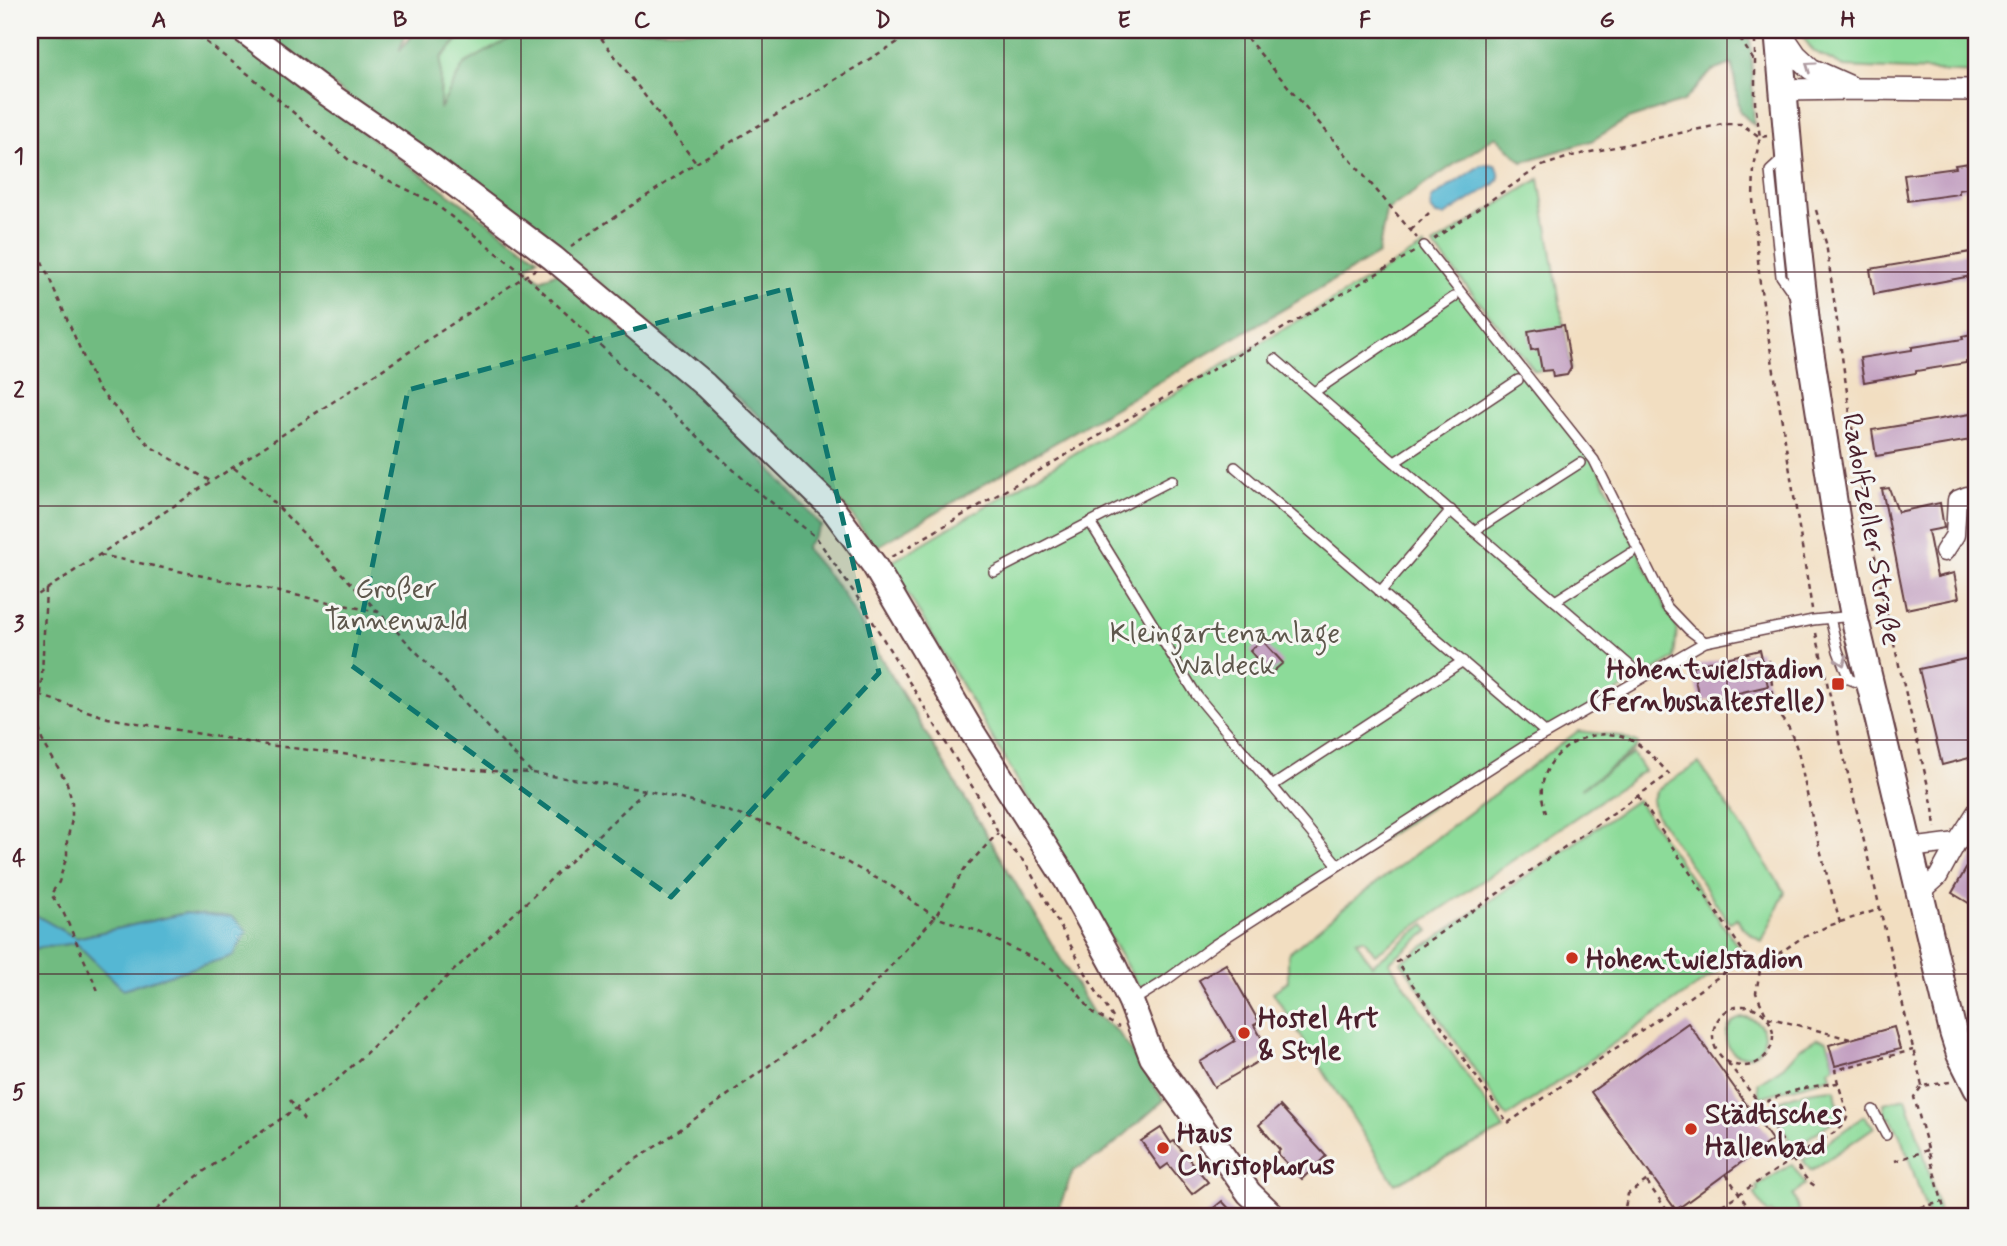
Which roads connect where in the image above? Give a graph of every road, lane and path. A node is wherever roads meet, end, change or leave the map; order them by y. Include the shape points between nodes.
1 (190, 30) edge
2 (243, 30) edge
3 (596, 30) edge
4 (918, 30) edge
5 (1240, 30) edge
6 (1735, 30) edge
7 (1755, 30) edge
8 (1779, 30) edge
9 (1756, 64) junction
10 (1854, 89) junction
11 (1784, 90) junction
12 (1977, 90) edge
13 (1760, 137) junction
14 (1788, 143) junction
15 (696, 163) junction
16 (1813, 200) dead end
17 (1429, 213) dead end
18 (1411, 230) junction
19 (30, 234) edge
20 (1424, 246) junction
21 (553, 258) junction
22 (526, 276) junction
23 (1454, 297) dead end
24 (1275, 359) dead end
25 (1518, 380) dead end
26 (1314, 392) junction
27 (1395, 462) junction
28 (1580, 463) dead end
29 (1235, 467) dead end
30 (234, 468) junction
31 (1172, 480) dead end
32 (212, 482) junction
33 (1977, 498) edge
34 (1451, 510) junction
35 (1090, 522) junction
36 (1474, 531) junction
37 (1944, 552) dead end
38 (1631, 553) dead end
39 (100, 555) junction
40 (874, 565) junction
41 (994, 572) dead end
42 (46, 589) junction
43 (1380, 592) junction
44 (30, 600) edge
45 (1555, 601) junction
46 (378, 612) junction
47 (1842, 617) junction
48 (1813, 620) junction
49 (1705, 642) junction
50 (1769, 660) dead end
51 (1463, 661) junction
52 (1643, 677) junction
53 (30, 692) edge
54 (41, 696) junction
55 (1546, 733) junction
56 (532, 773) junction
57 (1272, 786) junction
58 (646, 790) junction
59 (1638, 796) junction
60 (1977, 811) edge
61 (1546, 813) dead end
62 (998, 833) junction
63 (1956, 842) junction
64 (1937, 845) junction
65 (1910, 848) junction
66 (1338, 865) junction
67 (1920, 893) junction
68 (1880, 909) junction
69 (934, 917) junction
70 (1840, 923) junction
71 (99, 993) dead end
72 (1131, 1002) junction
73 (1093, 1013) dead end
74 (1766, 1017) junction
75 (1119, 1027) dead end
76 (1953, 1032) junction
77 (1850, 1039) dead end
78 (1914, 1050) junction
79 (1977, 1054) edge
80 (1728, 1062) junction
81 (1838, 1083) junction
82 (1977, 1088) edge
83 (289, 1100) dead end
84 (1759, 1105) junction
85 (296, 1108) junction
86 (1873, 1110) dead end
87 (1751, 1111) dead end
88 (304, 1120) dead end
89 (1886, 1135) dead end
90 (1929, 1149) junction
91 (1793, 1159) junction
92 (1895, 1161) dead end
93 (1726, 1174) dead end
94 (1653, 1177) dead end
95 (1647, 1182) junction
96 (1815, 1186) dead end
97 (1739, 1194) junction
98 (30, 1200) edge
99 (1942, 1202) junction
100 (1911, 1210) dead end
101 (48, 1216) edge
102 (149, 1216) edge
103 (566, 1216) edge
104 (1273, 1216) edge
105 (1623, 1216) edge
106 (1671, 1216) edge
107 (1705, 1216) edge
108 (1754, 1216) edge
109 (1946, 1216) edge

1 - 22 path via 351,161 434,203
2 - 21 main road
3 - 15 path
4 - 15 path
5 - 18 path
6 - 9 path
7 - 9 path
10 -> 8 street via 1811,69
8 - 11 main road, Radolfzeller Straße
9 - 13 path
10 - 11 street
10 - 12 street
11 - 14 main road, Radolfzeller Straße
13 - 14 path
13 - 20 path via 1741,124 1723,124 1550,163
13 - 48 path via 1753,199 1760,284
14 - 47 main road, Radolfzeller Straße
15 - 21 path
16 - 64 path via 1825,243 1857,463 1883,598 1933,807
17 - 18 path
18 - 20 path
19 - 32 path via 97,388 151,447
20 - 40 path
20 - 49 lane via 1594,460 1667,607
21 - 22 path
21 - 40 main road via 705,385 832,508
22 - 30 path
22 - 62 path via 753,488 816,537 864,607
23 - 26 lane
24 - 26 lane
25 - 27 lane
26 - 27 lane
27 - 34 lane
28 - 36 lane
29 - 43 lane
30 - 32 path
30 - 46 path via 261,489
31 - 35 lane
32 - 39 path
33 - 37 street via 1957,500 1955,535
34 - 36 lane
34 - 43 lane
35 - 41 lane
35 - 57 lane via 1197,696
36 - 45 lane
38 - 45 lane
39 - 42 path
39 - 46 path
40 - 72 main road via 1067,881
42 - 44 path
42 - 54 path
43 - 51 lane
45 - 52 lane
46 - 56 path
47 - 48 lane
47 - 65 main road, Radolfzeller Straße via 1872,689
48 - 49 lane
48 - 68 path
49 - 52 lane
50 - 70 path via 1775,710 1798,751
51 - 55 lane
51 - 57 lane
52 - 55 lane
53 - 54 path
54 - 56 path via 108,718 259,744
54 - 71 path via 38,724 42,740 67,783 72,802 66,855 51,894
55 - 66 lane
56 - 58 path
57 - 66 lane
58 - 69 path via 788,831 893,887
58 - 85 path via 335,1082
59 - 59 path via 1396,962 1508,1123 1747,957
59 - 61 path via 1669,774 1643,746 1621,736 1600,734 1567,747 1551,761 1541,798
60 - 63 street
62 - 69 path via 965,868
62 - 75 path via 1026,863
63 - 64 street
63 - 67 street via 1938,877
64 - 65 street
65 - 67 main road, Radolfzeller Straße
66 - 72 lane
67 - 76 main road, Radolfzeller Straße
68 - 70 path
68 - 78 path
69 - 73 path via 975,930 1049,966
69 - 103 path via 859,1001 610,1176
70 - 74 path via 1800,939 1760,970 1756,993
72 - 104 main road via 1152,1057 1249,1193
74 - 77 path
74 - 80 path via 1773,1037 1766,1056 1748,1066
74 - 80 path via 1750,1007 1724,1013 1713,1038
76 - 79 main road
76 - 82 main road, Radolfzeller Straße
78 - 81 path via 1835,1070
78 - 90 path via 1922,1086 1914,1097
80 - 84 path
81 - 84 path via 1809,1086
81 - 91 path via 1848,1115 1843,1125
83 - 85 path
84 - 87 path
84 - 91 path
85 - 88 path
85 - 102 path via 200,1174
86 - 89 lane
90 - 92 path
90 - 99 path
91 - 96 path
91 - 97 path
93 - 97 path
94 - 95 path
95 - 105 path via 1628,1194
95 - 106 path
97 - 107 path
97 - 108 path
98 - 101 path
99 - 100 path
99 - 109 path

